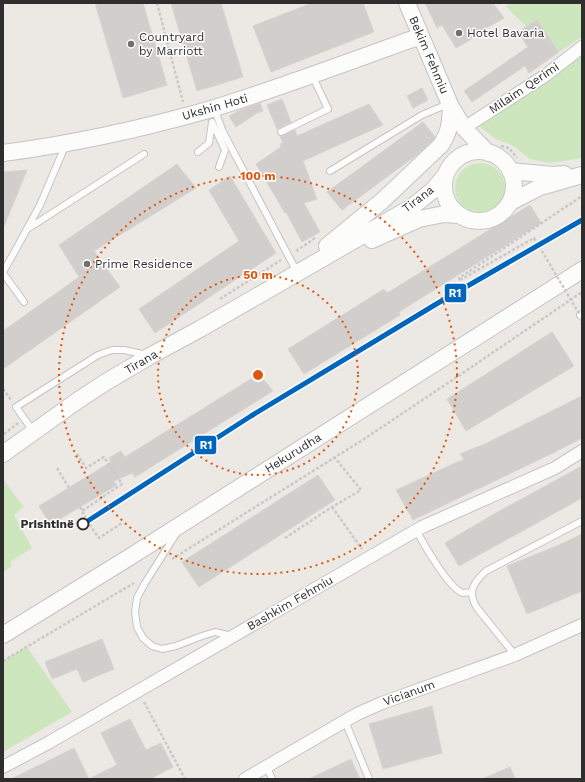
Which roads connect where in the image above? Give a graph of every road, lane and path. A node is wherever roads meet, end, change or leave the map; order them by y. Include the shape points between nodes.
1 (157, 3) edge
2 (407, 3) edge
3 (421, 36) junction
4 (582, 47) edge
5 (312, 75) junction
6 (450, 105) junction
7 (184, 106) dead end
8 (211, 113) junction
9 (464, 128) junction
10 (281, 132) dead end
11 (66, 144) junction
12 (198, 152) dead end
13 (3, 153) edge
14 (488, 153) junction
15 (144, 154) dead end
16 (219, 167) dead end
17 (330, 171) dead end
18 (448, 171) junction
19 (510, 171) junction
20 (582, 174) edge
21 (582, 196) edge
22 (509, 203) junction
23 (458, 214) junction
24 (28, 228) junction
25 (319, 235) dead end
26 (288, 256) junction
27 (582, 270) edge
28 (3, 272) edge
29 (293, 274) junction
30 (582, 292) edge
31 (571, 300) junction
32 (217, 301) dead end
33 (24, 302) dead end
34 (581, 315) edge
35 (150, 356) junction
36 (24, 418) junction
37 (33, 432) junction
38 (3, 435) edge
39 (582, 451) edge
40 (3, 454) edge
41 (77, 454) dead end
42 (335, 458) junction
43 (57, 468) dead end
44 (69, 488) dead end
45 (80, 507) dead end
46 (332, 507) junction
47 (82, 511) junction
48 (582, 521) edge
49 (122, 523) dead end
50 (182, 524) junction
51 (416, 530) junction
52 (285, 538) dead end
53 (368, 558) junction
54 (166, 563) dead end
55 (140, 579) dead end
56 (472, 592) junction
57 (582, 625) edge
58 (3, 635) edge
59 (234, 636) junction
60 (516, 655) junction
61 (3, 661) edge
62 (138, 691) junction
63 (345, 721) junction
64 (3, 767) edge
65 (267, 767) junction
66 (185, 779) edge
67 (245, 779) edge
68 (272, 779) edge
69 (369, 779) edge

1 - 7 path
2 - 3 main road, Bekim Fehmiu
3 - 5 main road, Ukshin Hoti
3 - 6 main road, Bekim Fehmiu
4 - 9 street, Milaim Qerimi via 546,75
5 - 8 main road, Ukshin Hoti
5 - 10 lane via 328,109
6 - 9 main road, Bekim Fehmiu
6 - 17 lane via 422,115
6 - 18 main road, Bekim Fehmiu via 453,132
6 - 29 main road via 450,123 441,145 357,223
8 - 11 main road, Ukshin Hoti
8 - 12 lane via 209,143
8 - 16 lane via 225,150
8 - 26 lane
9 - 14 main road, Bekim Fehmiu
11 - 13 main road, Ukshin Hoti
11 - 24 lane
14 - 18 main road via 468,153 458,158
14 - 19 main road via 496,156
15 - 24 lane
18 - 23 main road via 444,187 445,197 450,207
18 - 29 main road, Tirana via 433,190 412,207
19 - 20 main road via 553,175
19 - 22 main road via 513,192
20 - 22 main road via 540,187
21 - 31 path, bridge via 459,278 460,280 534,238
22 - 23 main road via 502,212 480,221 468,220
23 - 29 main road, Tirana via 433,215 419,219
24 - 28 lane
25 - 26 path
26 - 29 lane
26 - 32 path
27 - 50 main road, Hekurudha
28 - 33 lane
29 - 35 main road, Tirana
30 - 31 path
31 - 34 path, bridge
31 - 42 path
35 - 36 lane via 124,350 112,350 98,355 16,407
35 - 37 main road, Tirana via 106,382
36 - 37 lane
36 - 38 path
37 - 40 main road, Tirana
39 - 51 street, Bashkim Fehmiu via 555,468
41 - 47 path via 86,468 104,457 122,484
42 - 46 path via 361,490
42 - 54 path
43 - 44 path
45 - 47 path
46 - 52 path
46 - 53 path
47 - 49 path via 98,538
48 - 56 lane via 486,571 478,578
50 - 58 main road, Hekurudha
50 - 59 lane via 137,598 137,627 143,638 152,646 162,649 215,632
51 - 53 street, Bashkim Fehmiu
51 - 56 lane via 430,555 456,589 463,593
53 - 59 street, Bashkim Fehmiu
55 - 61 path
56 - 60 lane via 477,608
57 - 60 street, Vicianum
59 - 62 street, Bashkim Fehmiu
60 - 63 street, Vicianum via 382,703
62 - 64 street, Bashkim Fehmiu
62 - 66 path
63 - 65 street, Vicianum
63 - 69 lane
65 - 67 street, Vicianum
65 - 68 lane

